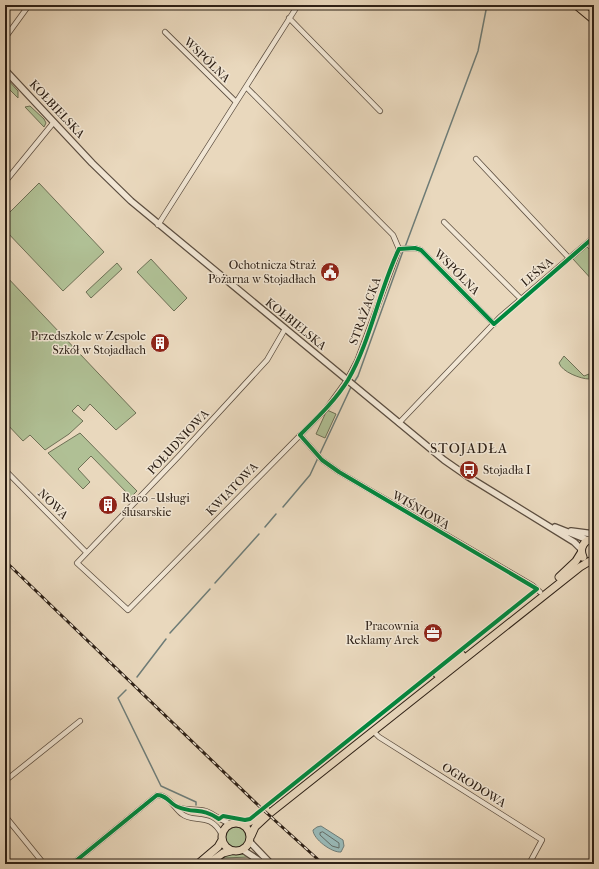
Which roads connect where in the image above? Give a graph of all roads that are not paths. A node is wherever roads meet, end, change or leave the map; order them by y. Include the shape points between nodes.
1 (29, 5) edge
2 (298, 5) edge
3 (576, 5) edge
4 (289, 18) junction
5 (594, 20) edge
6 (164, 32) dead end
7 (5, 38) edge
8 (5, 70) edge
9 (246, 87) junction
10 (236, 102) junction
11 (380, 111) dead end
12 (54, 122) junction
13 (476, 159) dead end
14 (5, 182) edge
15 (444, 222) dead end
16 (158, 225) junction
17 (594, 237) edge
18 (402, 249) junction
19 (569, 258) junction
20 (521, 299) junction
21 (494, 324) junction
22 (285, 329) junction
23 (349, 381) junction
24 (400, 423) junction
25 (300, 434) junction
26 (5, 470) edge
27 (542, 522) junction
28 (551, 525) junction
29 (594, 534) edge
30 (591, 540) edge
31 (581, 551) junction
32 (86, 552) junction
33 (592, 561) edge
34 (77, 562) joint
35 (540, 592) junction
36 (80, 721) dead end
37 (373, 731) junction
38 (5, 781) edge
39 (175, 806) junction
40 (5, 816) edge
41 (232, 824) junction
42 (243, 825) junction
43 (222, 838) junction
44 (250, 839) junction
45 (243, 850) junction
46 (231, 851) junction
47 (44, 864) edge
48 (72, 864) edge
49 (198, 864) edge
50 (208, 864) edge
51 (264, 864) edge
52 (271, 864) edge
53 (529, 864) edge

1 - 7 street
2 - 4 street, WSPÓLNA
3 - 5 main road
4 - 9 street, WSPÓLNA
4 - 11 street
6 - 10 street, WSPÓLNA
8 - 12 street, KOŁBIELSKA
9 - 10 street, WSPÓLNA
9 - 18 street, WSPÓLNA via 393,236
10 - 16 street, WSPÓLNA
12 - 14 street
12 - 16 street, KOŁBIELSKA via 106,177
13 - 19 street, LEŚNA
15 - 20 street, LEŚNA
16 - 22 street, KOŁBIELSKA
17 - 19 street, LEŚNA
18 - 21 street, WSPÓLNA via 421,250
18 - 23 street, STRAŻACKA
19 - 20 street, LEŚNA
20 - 21 street, LEŚNA
21 - 24 street, LEŚNA
22 - 23 street, KOŁBIELSKA
22 - 32 street, POŁUDNIOWA via 266,360 178,457
23 - 24 street, KOŁBIELSKA
23 - 25 street, KWIATOWA via 326,409
24 - 27 street, KOŁBIELSKA via 456,468
25 - 34 street, KWIATOWA via 128,610
25 - 35 street, WIŚNIOWA via 322,460 369,491
26 - 32 street, NOWA
27 - 28 street, KOŁBIELSKA
27 - 31 street, KOŁBIELSKA via 574,542
28 - 29 street via 579,533
28 - 30 street, KOŁBIELSKA
30 - 31 main road via 583,544
31 - 33 main road via 585,559
31 - 35 main road via 566,572
32 - 34 street, POŁUDNIOWA
33 - 37 main road via 580,566
35 - 42 main road via 268,809
36 - 38 street
37 - 44 main road via 264,818 255,827
37 - 53 street, OGRODOWA via 378,737 542,840
39 - 41 street via 185,810 205,811 223,822
39 - 43 street via 183,815 210,822 218,828
39 - 48 street via 163,796 157,795
40 - 47 street
41 - 42 main road
41 - 43 main road via 225,829
42 - 44 main road via 248,828
43 - 46 main road via 225,846
43 - 49 main road via 218,847
44 - 45 main road
44 - 52 street
45 - 46 main road
45 - 51 street
46 - 50 main road via 223,853

